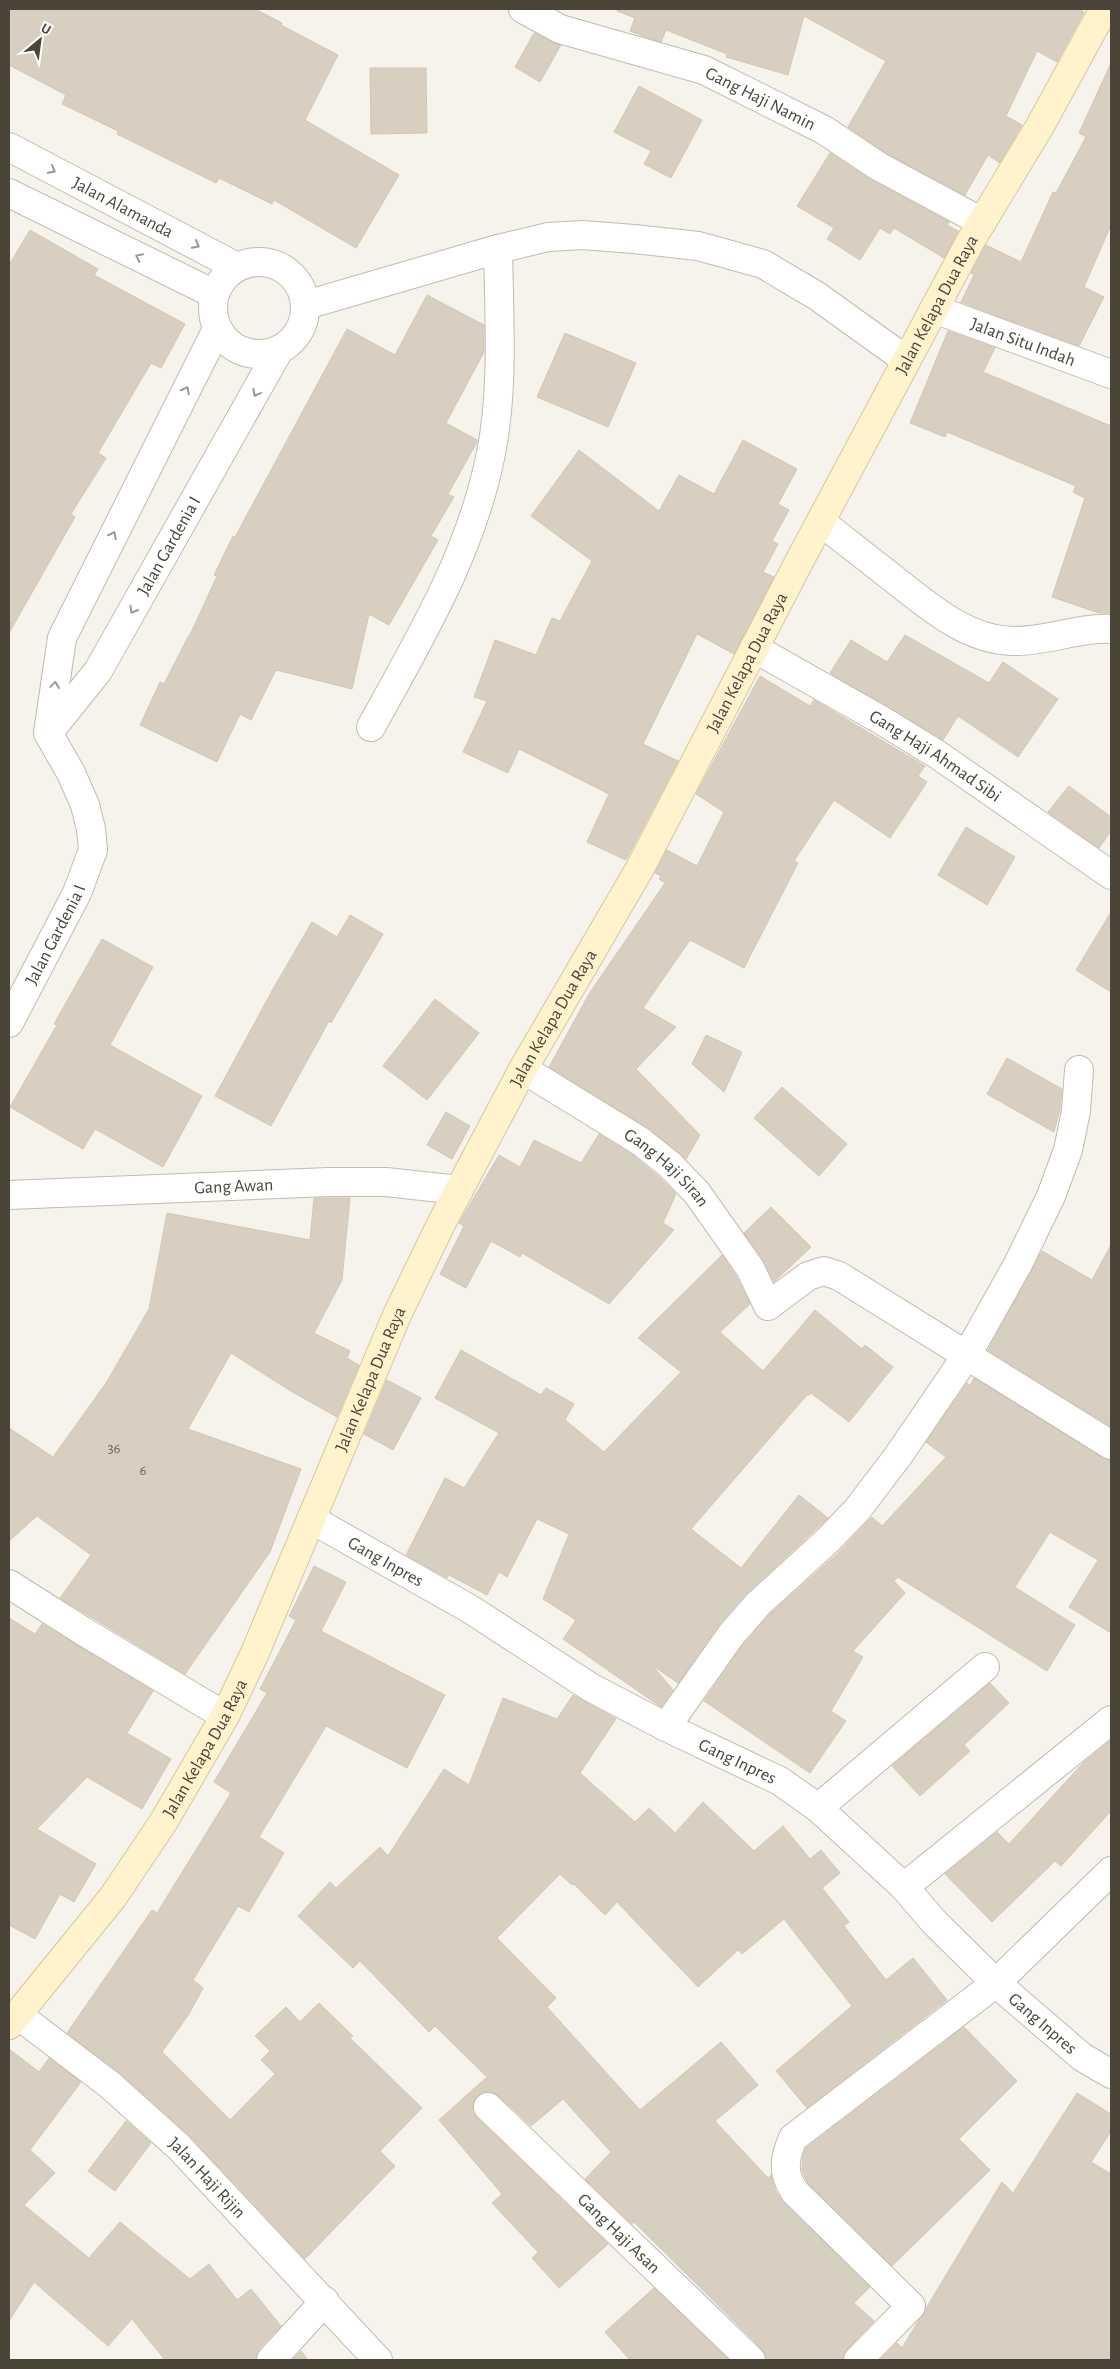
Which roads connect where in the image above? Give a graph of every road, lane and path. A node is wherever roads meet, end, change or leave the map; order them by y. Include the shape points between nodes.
1 (523, 9) edge
2 (1104, 9) edge
3 (10, 151) edge
4 (9, 193) edge
5 (982, 222) junction
6 (498, 249) junction
7 (237, 266) junction
8 (214, 294) junction
9 (306, 306) junction
10 (934, 309) junction
11 (217, 329) junction
12 (279, 350) junction
13 (906, 360) junction
14 (1111, 374) edge
15 (821, 522) junction
16 (1111, 629) edge
17 (754, 648) junction
18 (371, 727) dead end
19 (48, 733) junction
20 (1111, 875) edge
21 (9, 1023) edge
22 (524, 1069) junction
23 (1079, 1070) dead end
24 (458, 1190) junction
25 (9, 1195) edge
26 (967, 1355) junction
27 (1111, 1445) edge
28 (311, 1519) junction
29 (9, 1584) edge
30 (985, 1667) dead end
31 (225, 1716) junction
32 (1111, 1720) edge
33 (666, 1727) junction
34 (818, 1808) junction
35 (1111, 1871) edge
36 (904, 1887) junction
37 (996, 1983) junction
38 (13, 2020) edge
39 (1111, 2074) edge
40 (488, 2107) dead end
41 (325, 2301) junction
42 (271, 2360) edge
43 (378, 2360) edge
44 (751, 2360) edge
45 (858, 2360) edge

1 - 5 street, Gang Haji Namin via 560,29 704,70 824,130 878,166
2 - 5 main road, Jalan Kelapa Dua Raya via 1040,126
3 -> 7 street, Jalan Alamanda
8 -> 4 street, Jalan Alamanda
5 - 10 main road, Jalan Kelapa Dua Raya
6 - 9 street
6 - 13 street via 548,237 582,235 698,246 729,253 762,264 799,284
6 - 18 street via 500,358 492,452 486,478 469,535 453,571 424,632
7 - 8 street via 223,278
7 - 9 street via 255,261 274,264 290,273 301,287
8 - 11 street via 212,312
9 - 12 street via 304,324 294,340
10 - 13 main road, Jalan Kelapa Dua Raya
10 - 14 street, Jalan Situ Indah
11 - 12 street via 228,343 244,352 262,355
19 -> 11 street via 62,638
12 -> 19 street, Jalan Gardenia I via 98,671
13 - 15 main road, Jalan Kelapa Dua Raya
15 - 16 street via 930,607 989,638 1040,640
15 - 17 main road, Jalan Kelapa Dua Raya
17 - 20 street, Gang Haji Ahmad Sibi via 938,755
17 - 22 main road, Jalan Kelapa Dua Raya via 639,870
19 - 21 street, Jalan Gardenia I via 85,805 93,850 77,893
22 - 24 main road, Jalan Kelapa Dua Raya
22 - 26 street, Gang Haji Siran via 640,1141 670,1165 697,1193 745,1262 768,1306 808,1276 824,1271 845,1280
23 - 26 street via 1076,1111 1068,1150 1051,1196 1018,1264
24 - 25 street, Gang Awan via 386,1182 329,1182
24 - 28 main road, Jalan Kelapa Dua Raya via 397,1315
26 - 27 street
26 - 33 street via 857,1510 736,1628
28 - 31 main road, Jalan Kelapa Dua Raya
28 - 33 street, Gang Inpres via 470,1609 590,1687
29 - 31 street
30 - 34 street
31 - 38 main road, Jalan Kelapa Dua Raya via 164,1821 113,1897
32 - 36 street
33 - 34 street, Gang Inpres via 780,1781
34 - 36 street, Gang Inpres
35 - 37 street
36 - 37 street, Gang Inpres via 935,1923
37 - 39 street, Gang Inpres via 1082,2057
37 - 45 street via 794,2138 788,2149 785,2171 795,2192 911,2306
38 - 41 street, Jalan Haji Rijin via 110,2085 180,2147
40 - 44 street, Gang Haji Asan
41 - 42 street
41 - 43 street, Jalan Haji Rijin

